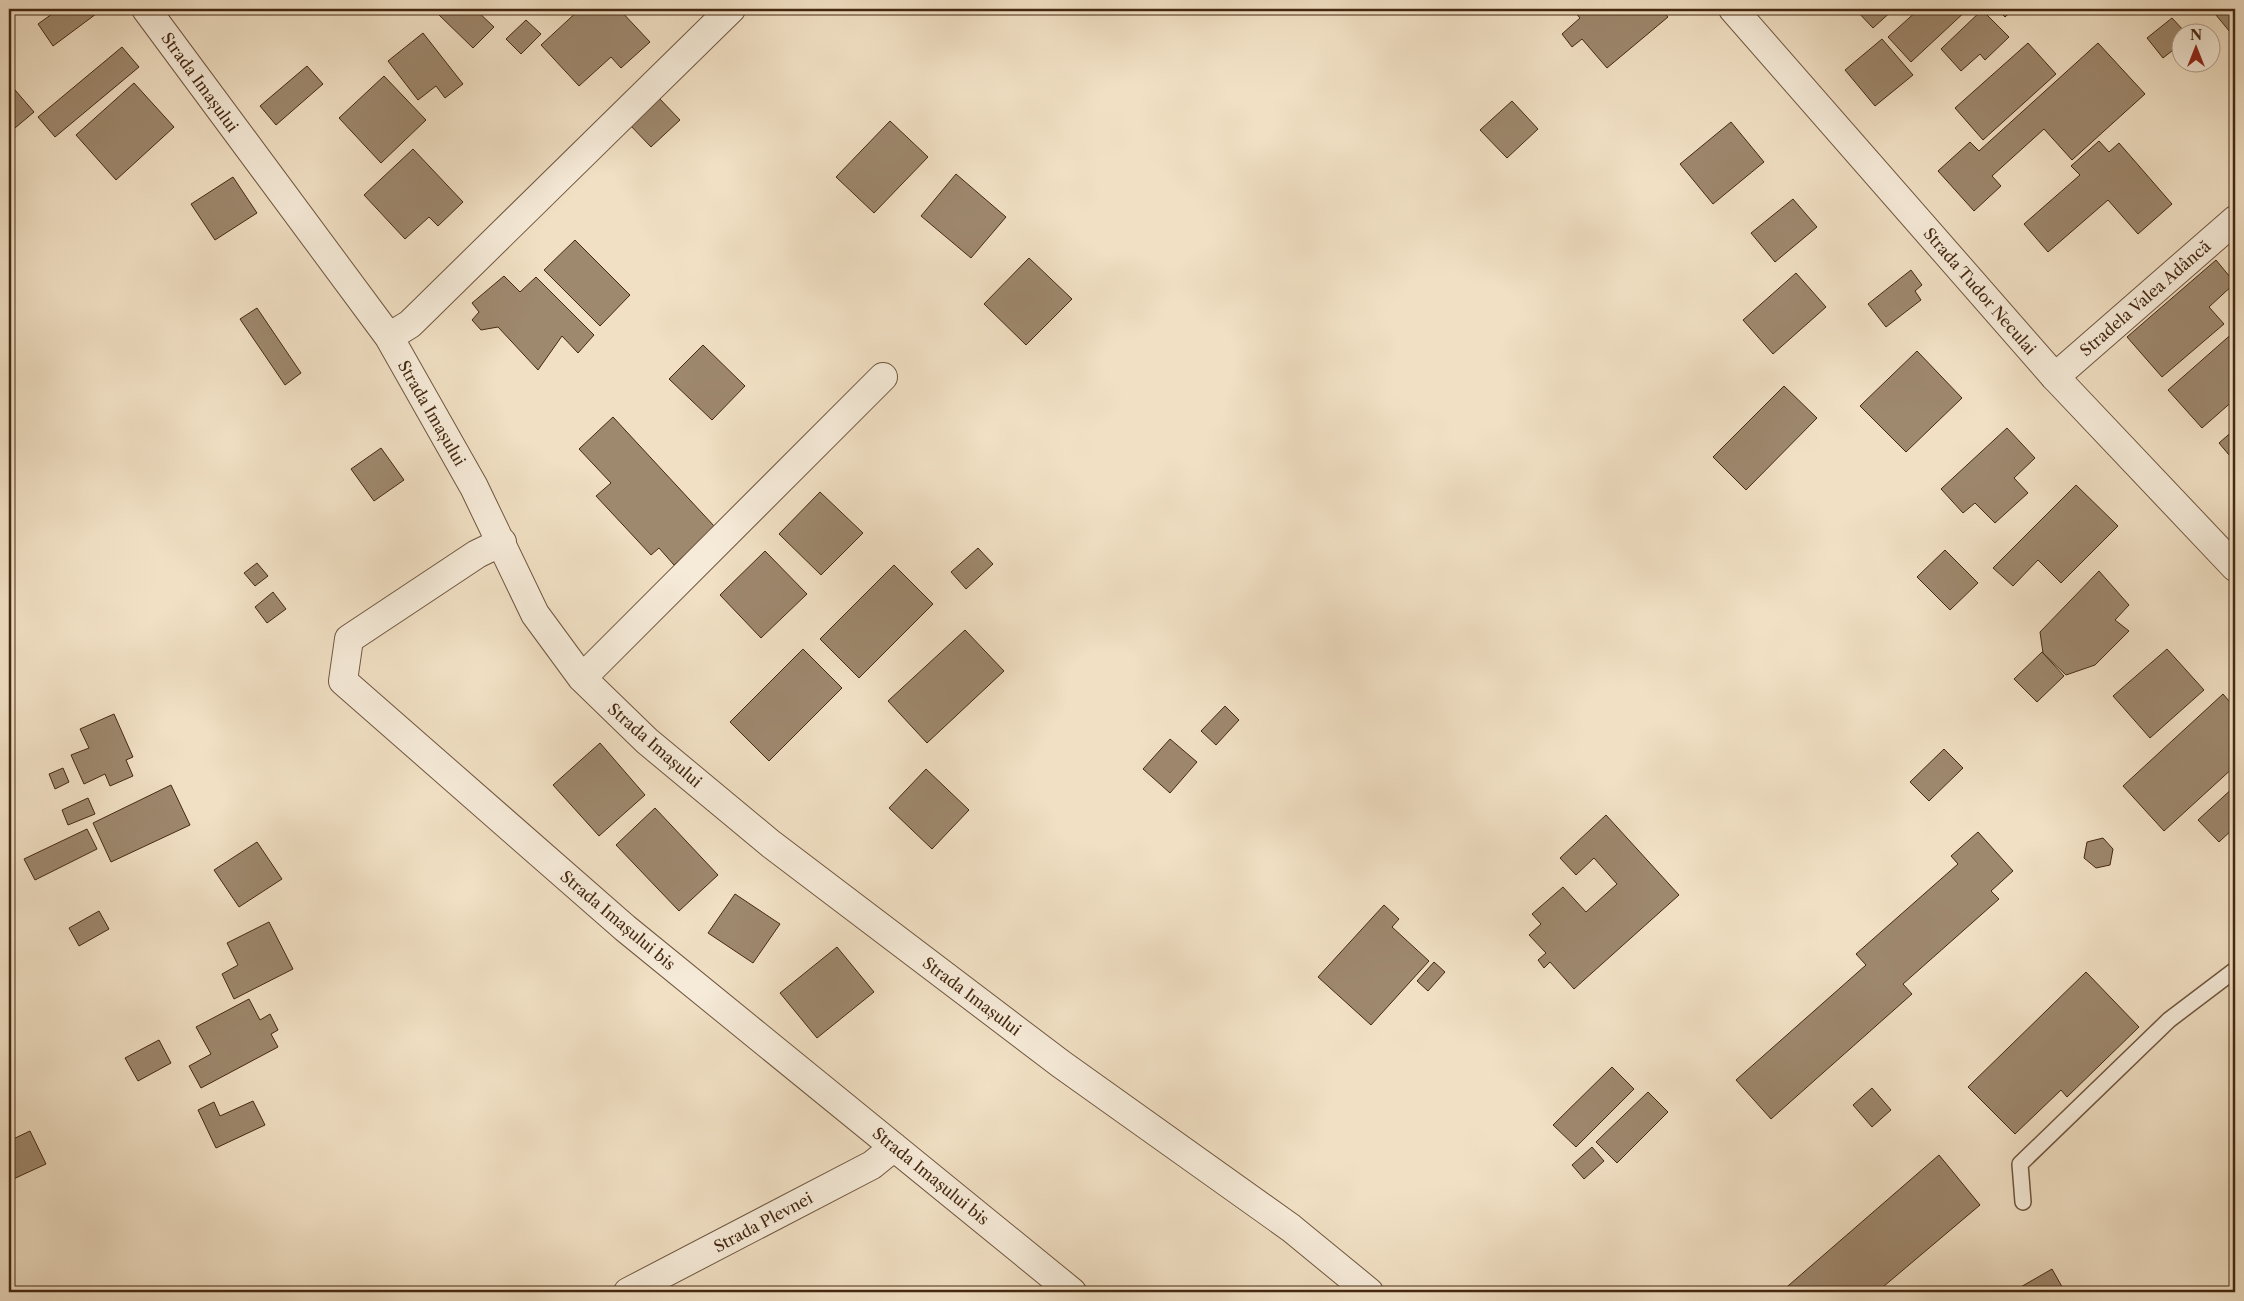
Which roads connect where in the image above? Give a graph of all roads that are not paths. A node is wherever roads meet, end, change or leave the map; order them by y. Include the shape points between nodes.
1 (146, 9) edge
2 (731, 9) edge
3 (1732, 9) edge
4 (2235, 220) edge
5 (389, 337) junction
6 (883, 377) dead end
7 (2055, 377) junction
8 (502, 542) junction
9 (2235, 567) edge
10 (582, 678) junction
11 (2235, 970) edge
12 (894, 1147) junction
13 (2023, 1202) dead end
14 (1062, 1289) edge
15 (628, 1292) edge
16 (1369, 1292) edge

1 - 5 street, Strada Imașului
2 - 5 street via 410,324
3 - 7 street, Strada Tudor Neculai
4 - 7 street, Stradela Valea Adâncă
5 - 8 street, Strada Imașului
6 - 10 street
7 - 9 street, Strada Tudor Neculai
8 - 10 street, Strada Imașului via 535,614
8 - 12 street, Strada Imașului bis via 477,554 349,639 343,681 625,928
10 - 16 street, Strada Imașului via 647,741 771,844 1062,1064 1291,1228
11 - 13 lane via 2169,1020 2020,1164
12 - 14 street, Strada Imașului bis
12 - 15 street, Strada Plevnei via 872,1165

